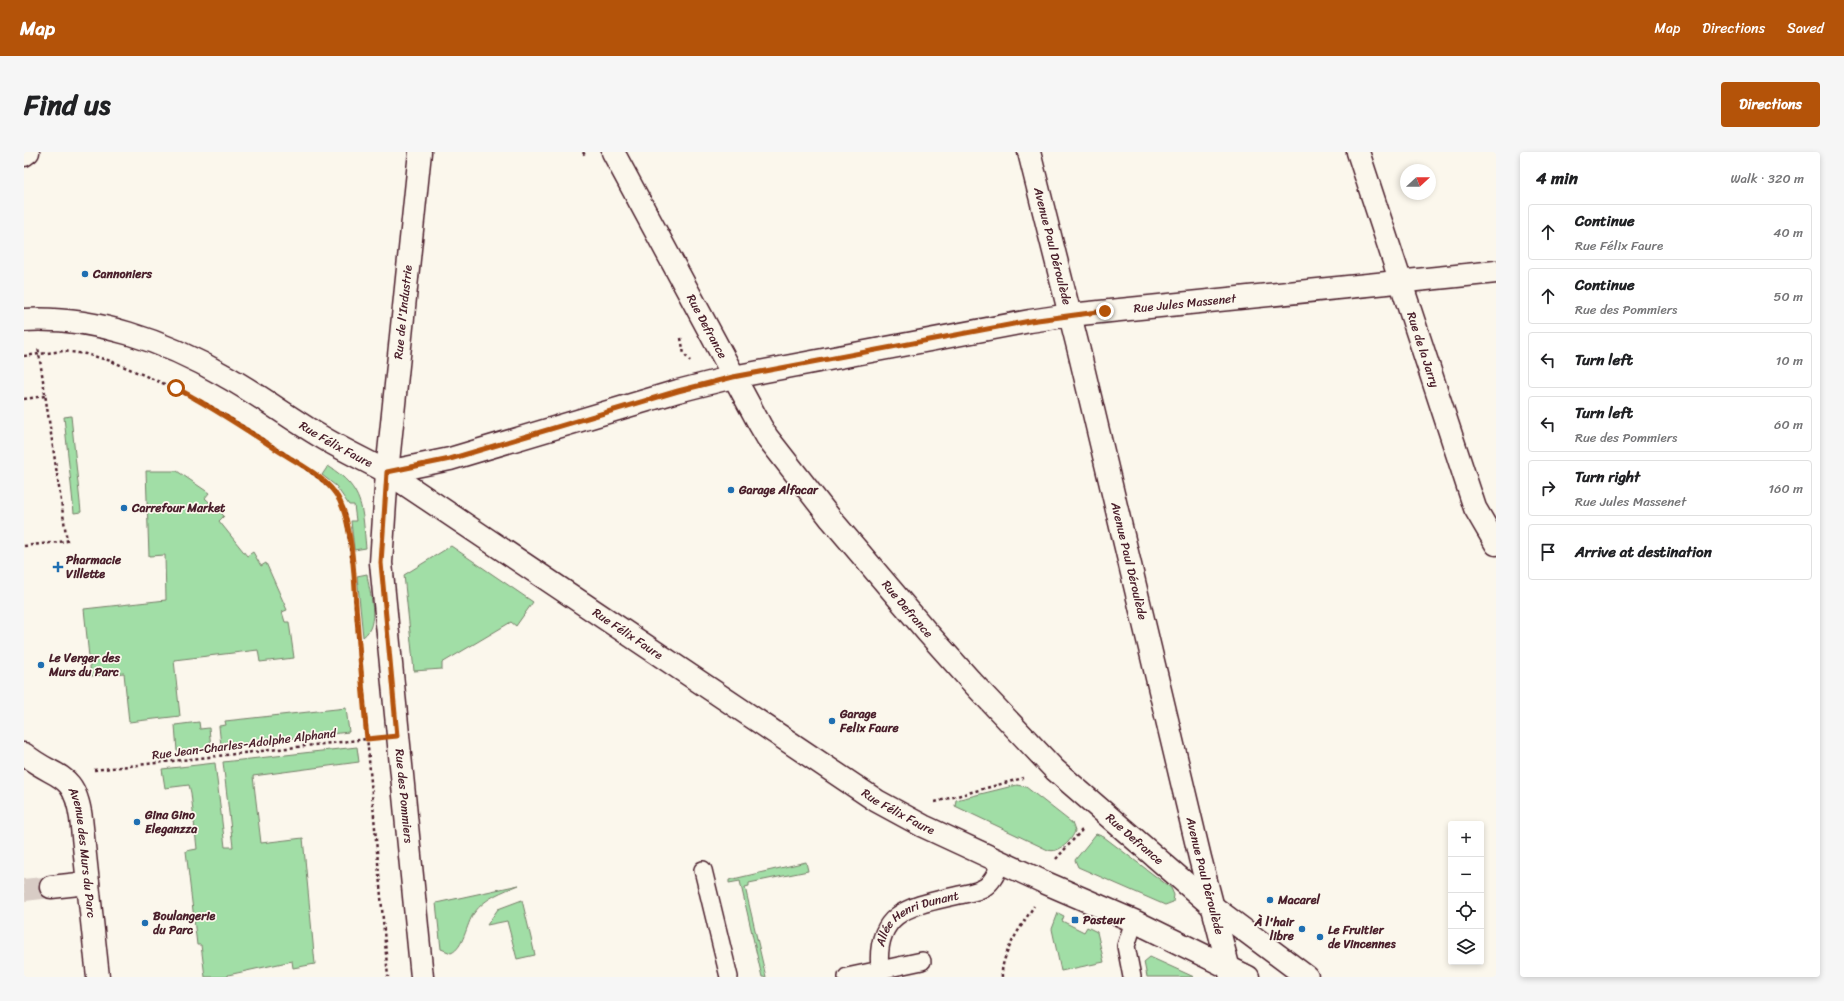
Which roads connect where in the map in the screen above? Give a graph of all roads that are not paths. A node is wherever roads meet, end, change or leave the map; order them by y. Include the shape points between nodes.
1 (28, 152) edge
2 (420, 152) edge
3 (613, 152) edge
4 (1029, 152) edge
5 (1358, 152) edge
6 (24, 155) edge
7 (1496, 272) edge
8 (1400, 282) junction
9 (1070, 315) junction
10 (24, 320) edge
11 (733, 377) junction
12 (387, 472) junction
13 (1496, 544) edge
14 (24, 754) edge
15 (1001, 862) junction
16 (703, 870) dead end
17 (88, 883) junction
18 (51, 887) tunnel mouth
19 (1212, 906) junction
20 (1134, 921) junction
21 (922, 961) dead end
22 (880, 970) junction
23 (1236, 974) edge
24 (98, 977) edge
25 (422, 977) edge
26 (729, 977) edge
27 (847, 977) edge
28 (1132, 977) edge
29 (1307, 977) edge

1 - 6 street
2 - 12 street, Rue de l'Industrie
3 - 11 street, Rue Defrance
4 - 9 street, Avenue Paul Déroulède
5 - 8 street, Rue de la Jarry
7 - 8 street, Rue Jules Massenet
8 - 9 street, Rue Jules Massenet
8 - 13 street, Rue de la Jarry via 1475,508
9 - 11 street, Rue Jules Massenet
9 - 19 street, Avenue Paul Déroulède
10 - 12 street, Rue Félix Faure via 50,318 102,327 146,338 175,350 225,375 321,437
11 - 12 street, Rue Jules Massenet via 450,459
11 - 19 street, Rue Defrance via 767,437 831,519 970,680 1055,770
12 - 15 street, Rue Félix Faure via 877,801 923,826
12 - 25 street, Rue des Pommiers via 381,563
14 - 17 street, Avenue des Murs du Parc via 65,780 76,795
15 - 20 street, Rue Félix Faure
15 - 22 lane, Allée Henri Dunant via 994,878 981,890 922,904 901,913 889,924 882,936 878,955
16 - 26 lane
17 - 18 street
17 - 24 street, Avenue des Murs du Parc
19 - 23 street, Avenue Paul Déroulède
19 - 29 street, Rue Defrance
20 - 23 street, Rue Félix Faure
20 - 28 lane via 1126,946
21 - 22 lane
22 - 27 lane, Allée Henri Dunant

